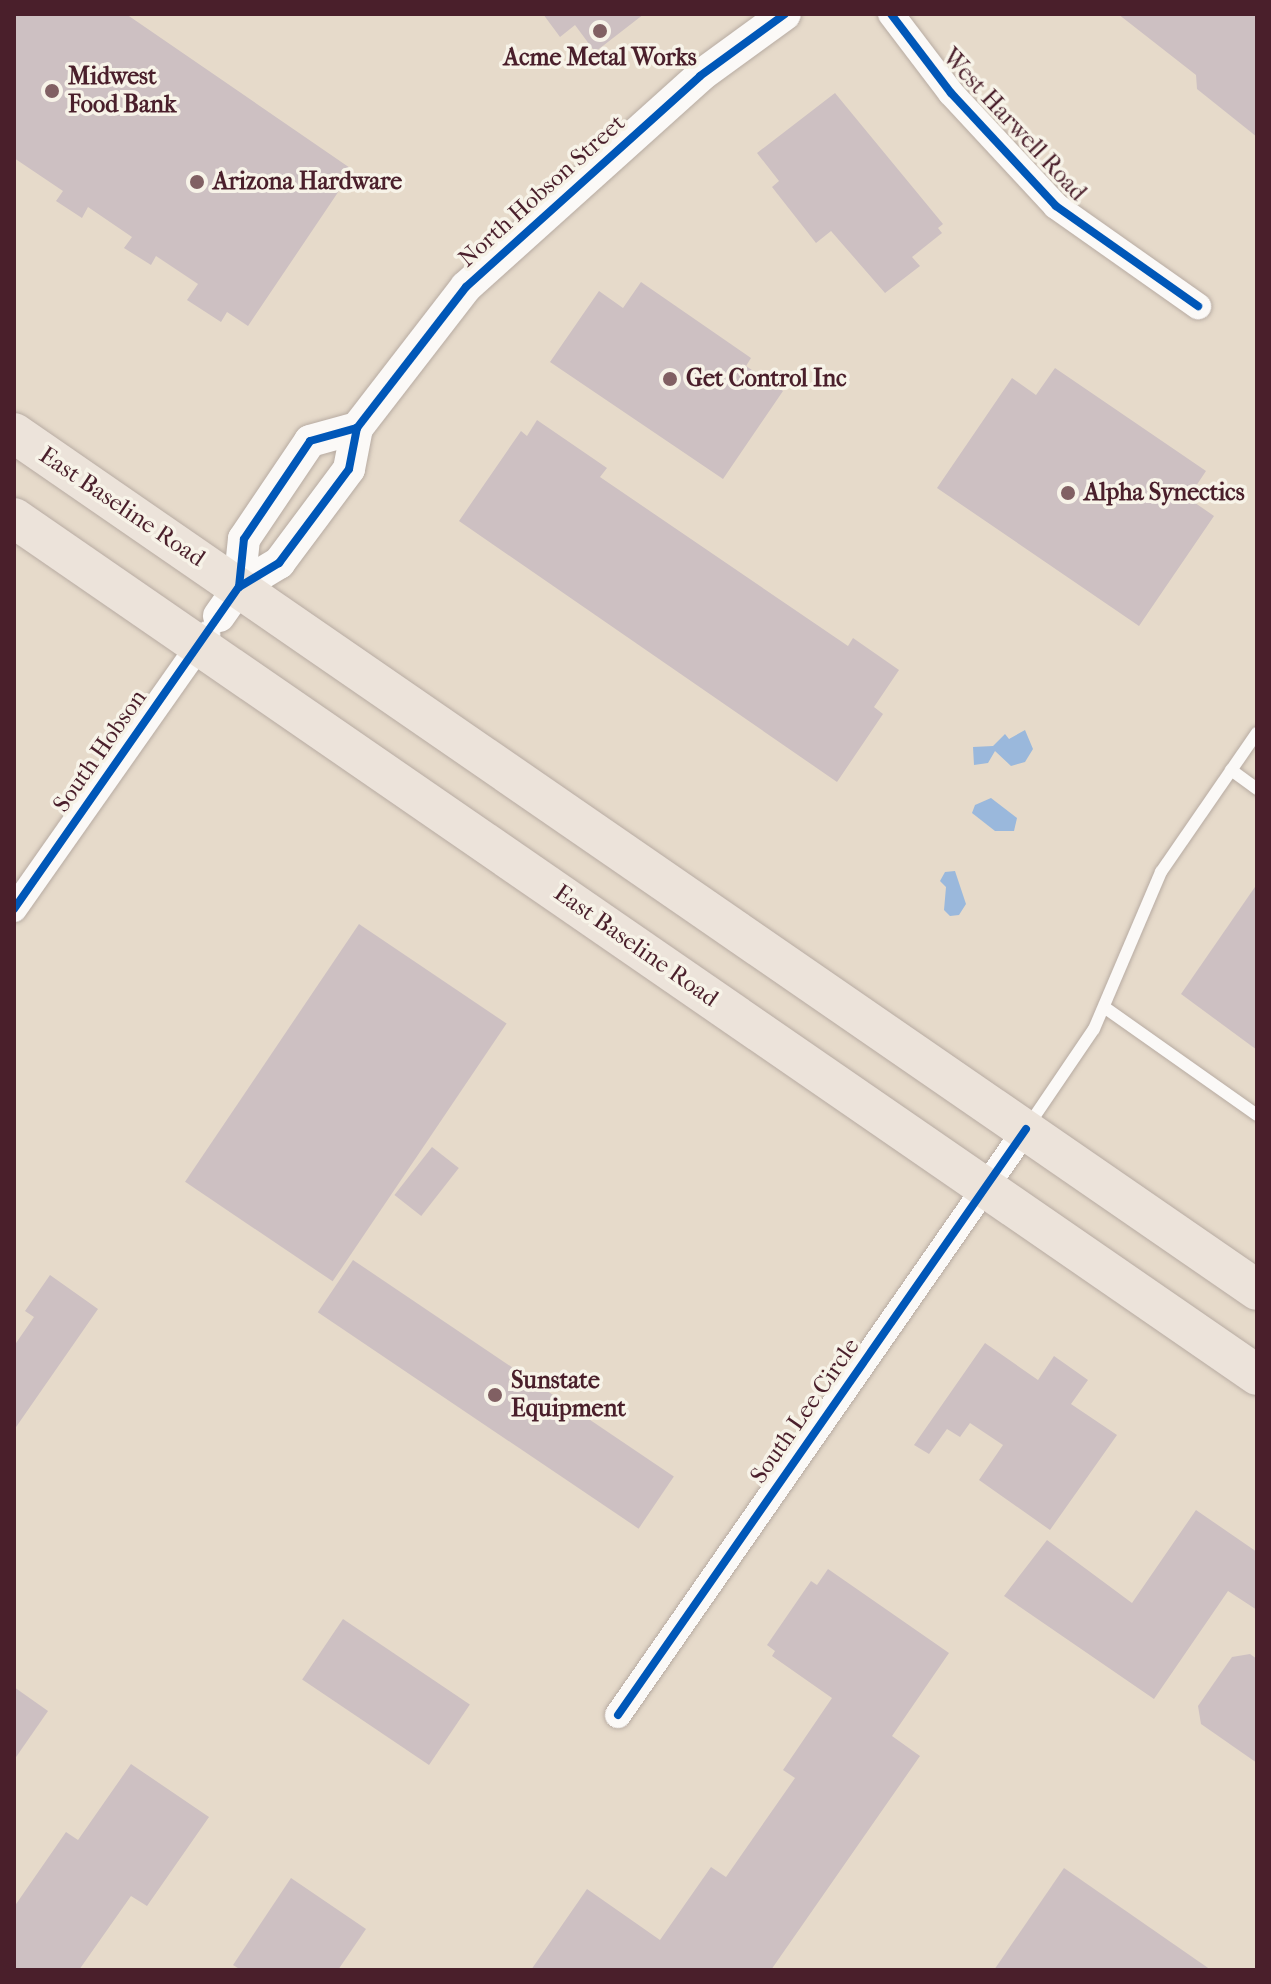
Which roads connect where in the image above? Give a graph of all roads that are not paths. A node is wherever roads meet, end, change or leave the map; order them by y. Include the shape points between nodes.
1 (785, 14) edge
2 (891, 14) edge
3 (1198, 306) dead end
4 (357, 428) junction
5 (14, 433) edge
6 (14, 518) edge
7 (219, 616) junction
8 (1257, 733) edge
9 (1231, 770) junction
10 (1257, 789) edge
11 (14, 909) edge
12 (1104, 1007) junction
13 (1257, 1115) edge
14 (1026, 1129) junction
15 (985, 1188) junction
16 (1257, 1290) edge
17 (1257, 1375) edge
18 (618, 1715) dead end

1 - 4 street, North Hobson Street via 700,76 466,287
2 - 3 street, West Harwell Road via 951,93 1056,206
4 - 7 street, North Hobson Street via 349,469 279,563
4 - 7 street via 310,441 244,539
5 - 7 main road, East Baseline Road
6 - 7 main road, East Baseline Road
7 - 11 street, South Hobson
7 - 14 main road, East Baseline Road
7 - 15 main road, East Baseline Road
8 - 9 lane
9 - 10 lane
9 - 12 lane via 1161,872
12 - 13 lane
12 - 14 lane
14 - 15 street, South Lee Circle
14 - 16 main road, East Baseline Road
15 - 17 main road, East Baseline Road
15 - 18 street, South Lee Circle

